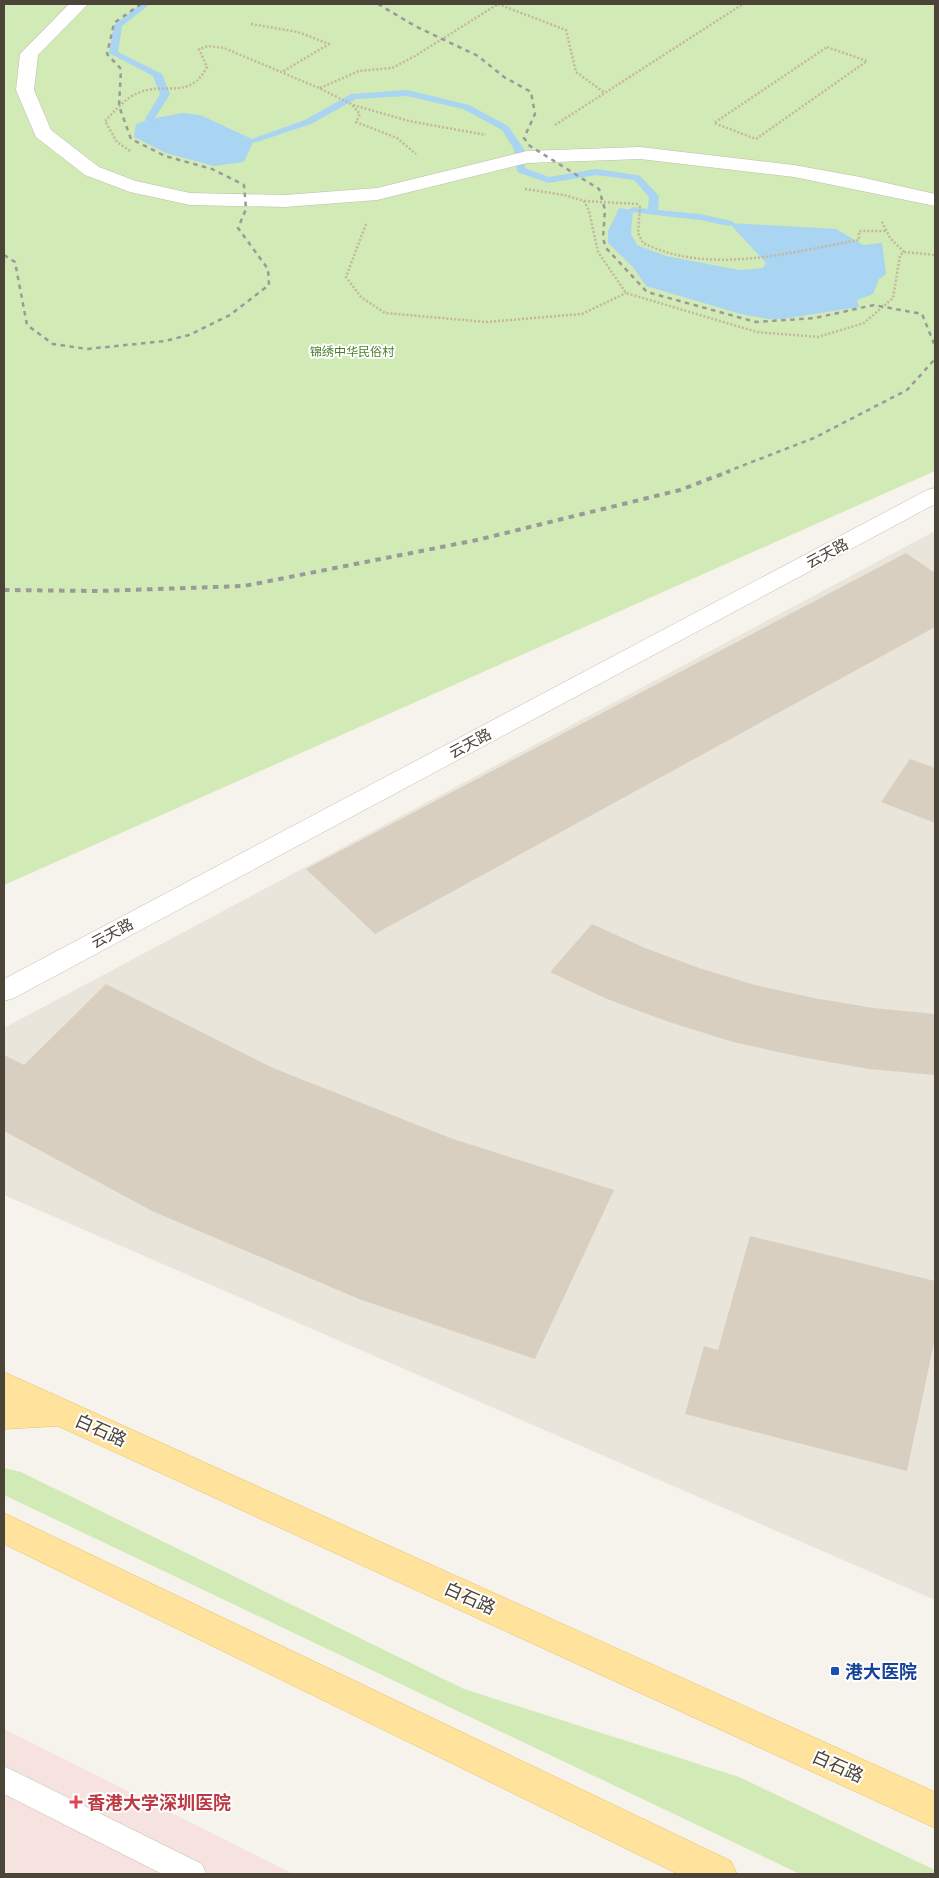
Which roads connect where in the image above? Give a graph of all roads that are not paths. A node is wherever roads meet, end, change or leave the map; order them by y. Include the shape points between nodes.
1 (79, 4) edge
2 (935, 200) edge
3 (935, 495) edge
4 (4, 991) edge
5 (4, 1386) edge
6 (62, 1412) junction
7 (4, 1415) edge
8 (4, 1528) edge
9 (4, 1779) edge
10 (935, 1810) edge
11 (192, 1874) edge
12 (718, 1874) edge

1 - 2 street via 29,54 25,90 43,132 92,171 130,186 190,199 285,201 377,194 527,157 640,153 794,171
3 - 4 street, 云天路
5 - 6 main road, 白石路
6 - 7 main road
6 - 10 main road, 白石路
8 - 12 main road
9 - 11 lane

